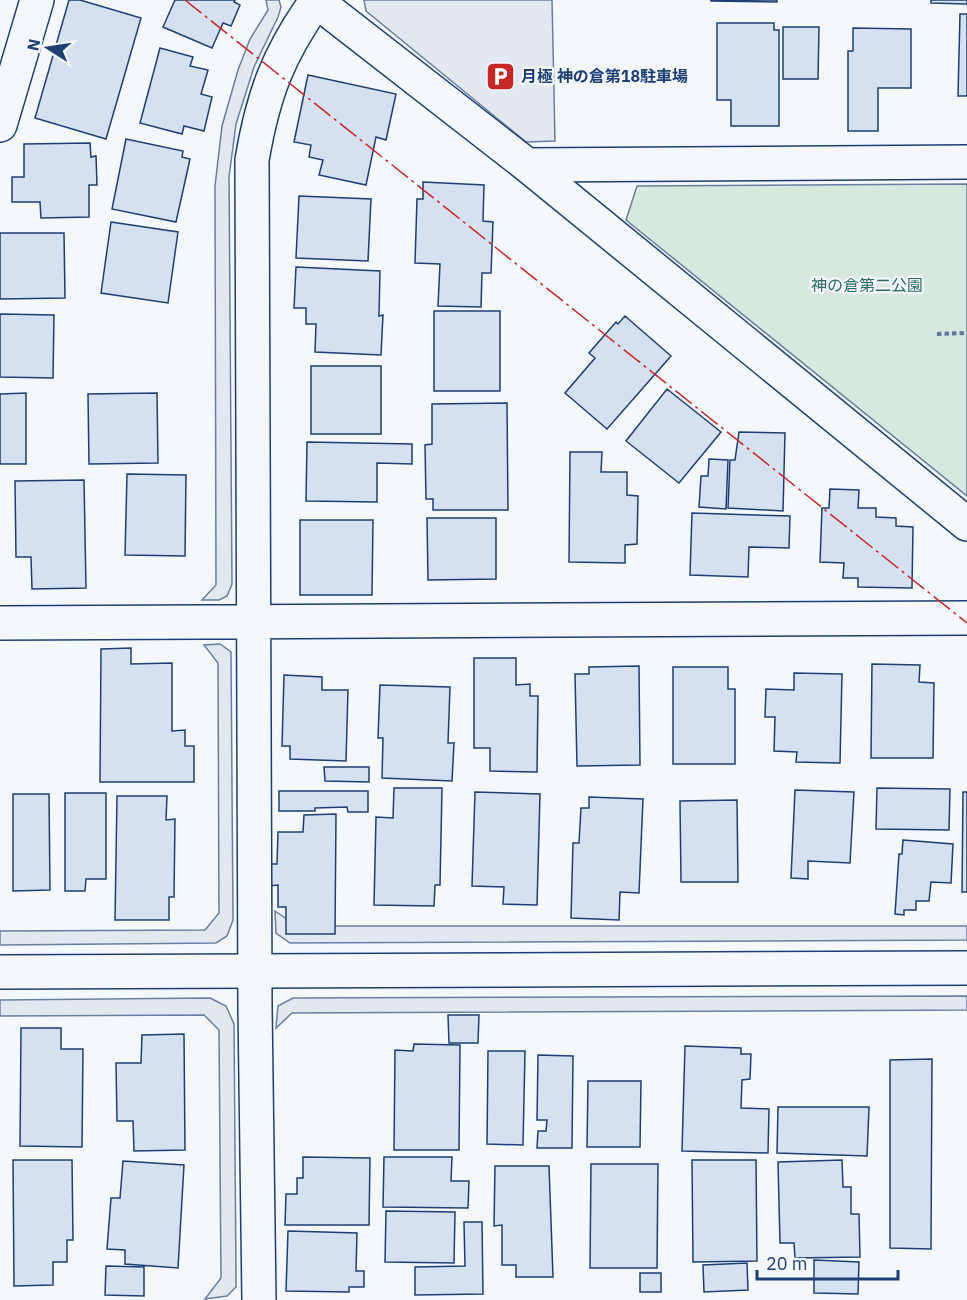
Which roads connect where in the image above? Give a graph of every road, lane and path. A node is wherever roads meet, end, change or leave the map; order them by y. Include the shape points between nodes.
1 (37, 0) edge
2 (316, 0) edge
3 (0, 125) edge
4 (967, 162) edge
5 (527, 165) junction
6 (966, 333) edge
7 (937, 334) dead end
8 (967, 524) edge
9 (967, 618) edge
10 (0, 623) edge
11 (256, 623) junction
12 (967, 968) edge
13 (255, 970) junction
14 (0, 972) edge
15 (259, 1300) edge

1 - 3 street
2 - 5 street
2 - 11 street via 290,39 272,79 259,118 252,160
4 - 5 street
5 - 8 street
6 - 7 path
9 - 11 street
10 - 11 street
11 - 13 street
12 - 13 street
13 - 14 street
13 - 15 street

